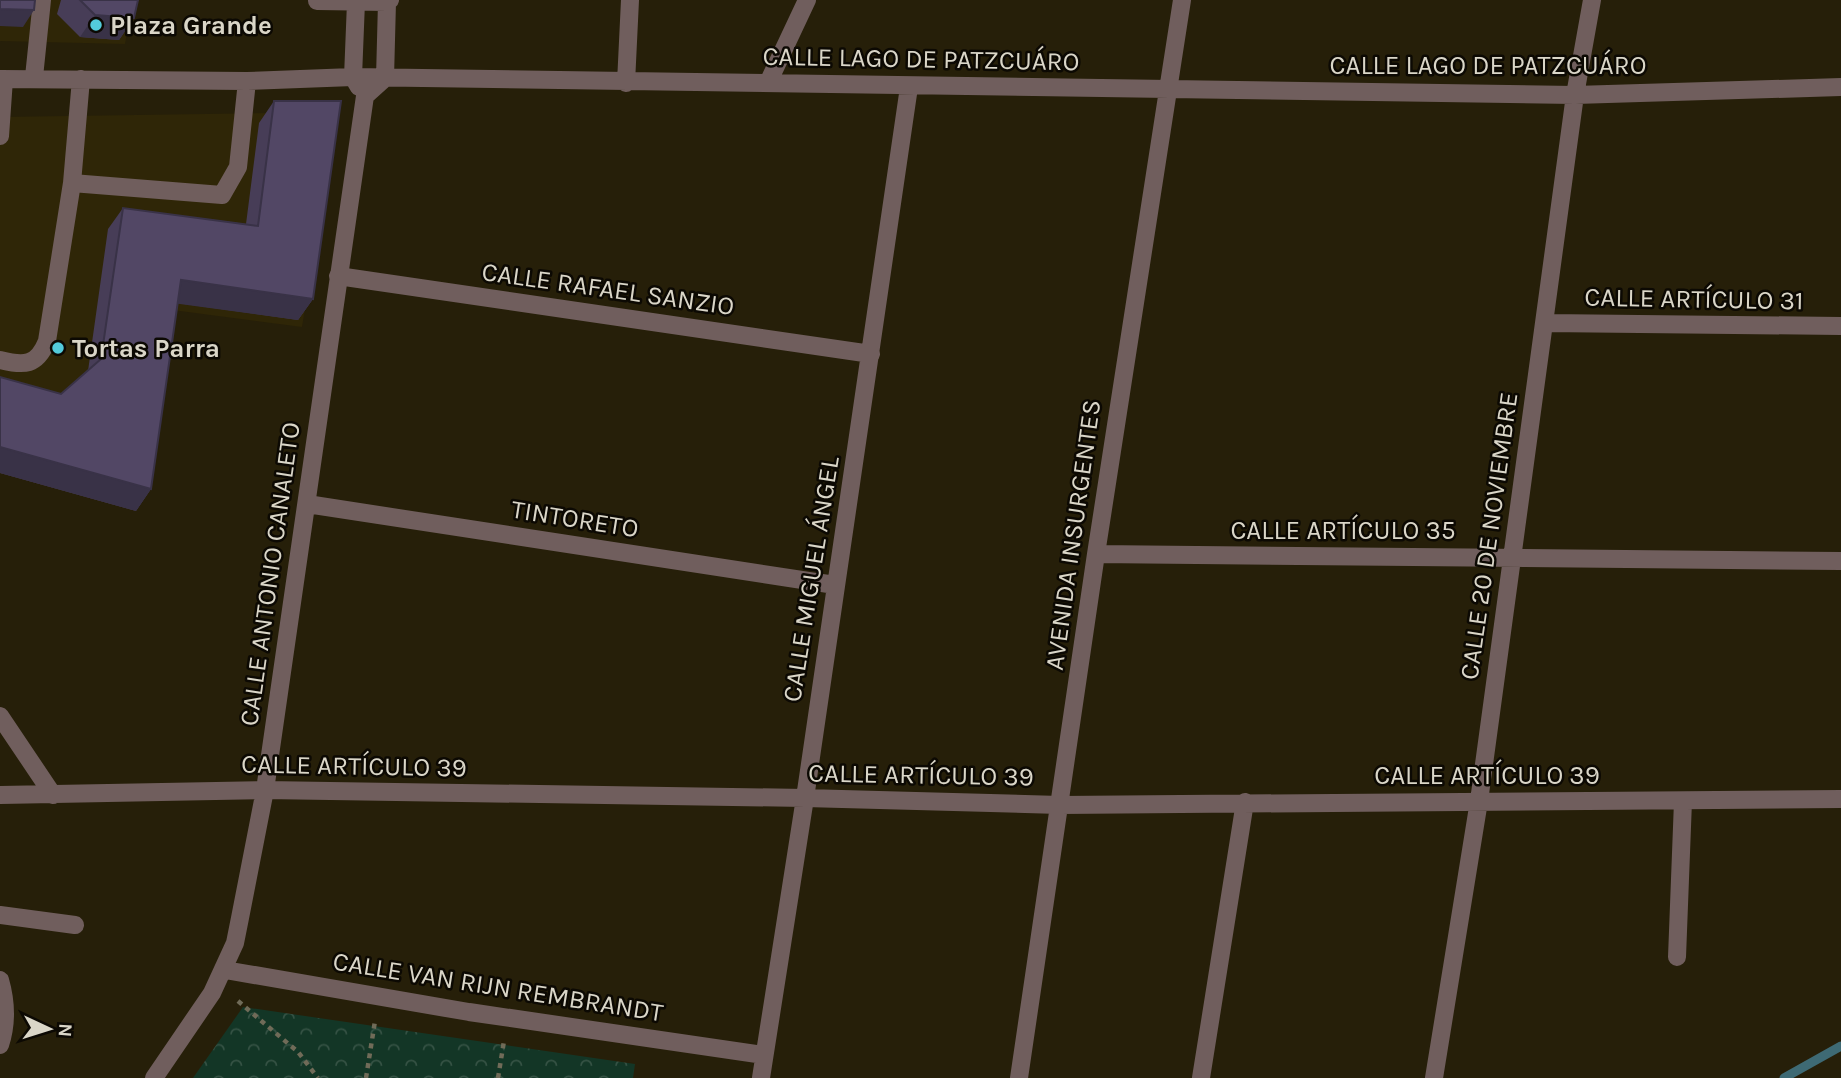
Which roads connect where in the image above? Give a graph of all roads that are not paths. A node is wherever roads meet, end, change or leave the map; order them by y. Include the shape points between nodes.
1 (42, 0) edge
2 (630, 0) edge
3 (807, 0) edge
4 (1182, 0) edge
5 (1592, 0) edge
6 (317, 1) edge
7 (346, 1) edge
8 (389, 1) edge
9 (353, 77) junction
10 (34, 78) junction
11 (385, 78) junction
12 (2, 79) edge
13 (81, 79) junction
14 (247, 81) junction
15 (626, 83) junction
16 (768, 83) junction
17 (909, 86) junction
18 (1841, 87) edge
19 (1167, 88) junction
20 (1575, 95) junction
21 (365, 96) junction
22 (0, 133) edge
23 (72, 183) junction
24 (338, 276) junction
25 (1546, 323) junction
26 (1841, 326) edge
27 (871, 354) junction
28 (0, 360) edge
29 (307, 504) junction
30 (1096, 554) junction
31 (1510, 558) junction
32 (1841, 561) edge
33 (835, 585) junction
34 (0, 716) edge
35 (265, 790) junction
36 (0, 795) edge
37 (52, 795) junction
38 (805, 798) junction
39 (1841, 799) edge
40 (1479, 801) junction
41 (1683, 801) junction
42 (1245, 802) junction
43 (1060, 805) junction
44 (0, 915) edge
45 (75, 925) dead end
46 (1676, 957) dead end
47 (225, 970) junction
48 (0, 979) edge
49 (0, 1045) edge
50 (764, 1055) junction
51 (154, 1078) edge
52 (761, 1078) edge
53 (1019, 1078) edge
54 (1201, 1078) edge
55 (1434, 1078) edge

1 - 10 street
2 - 15 street
3 - 16 street
4 - 19 street, AVENIDA INSURGENTES
5 - 20 street, CALLE 20 DE NOVIEMBRE
6 - 7 street
7 - 8 street
7 - 9 street
8 - 11 street
9 - 11 street, CALLE LAGO DE PATZCUÁRO
9 - 14 street, CALLE LAGO DE PATZCUÁRO
9 - 21 street
10 - 12 street, CALLE LAGO DE PATZCUÁRO
10 - 13 street, CALLE LAGO DE PATZCUÁRO
11 - 15 street, CALLE LAGO DE PATZCUÁRO
11 - 21 street
12 - 22 street
13 - 14 street, CALLE LAGO DE PATZCUÁRO
13 - 23 street
14 - 23 street via 238,167 222,195
15 - 16 street, CALLE LAGO DE PATZCUÁRO
16 - 17 street, CALLE LAGO DE PATZCUÁRO
17 - 19 street, CALLE LAGO DE PATZCUÁRO
17 - 27 street, CALLE MIGUEL ÁNGEL
18 - 20 street, CALLE LAGO DE PATZCUÁRO
19 - 20 street, CALLE LAGO DE PATZCUÁRO
19 - 30 street, AVENIDA INSURGENTES
20 - 25 street, CALLE 20 DE NOVIEMBRE
21 - 24 street, CALLE ANTONIO CANALETO
23 - 28 street via 51,325 42,354 30,363
24 - 27 street, CALLE RAFAEL SANZIO
24 - 29 street, CALLE ANTONIO CANALETO
25 - 26 street, CALLE ARTÍCULO 31
25 - 31 street, CALLE 20 DE NOVIEMBRE
27 - 33 street, CALLE MIGUEL ÁNGEL
29 - 33 street, TINTORETO
29 - 35 street, CALLE ANTONIO CANALETO
30 - 31 street, CALLE ARTÍCULO 35
30 - 43 street, AVENIDA INSURGENTES
31 - 32 street, CALLE ARTÍCULO 35
31 - 40 street, CALLE 20 DE NOVIEMBRE
33 - 38 street, CALLE MIGUEL ÁNGEL
34 - 37 street
35 - 37 street, CALLE ARTÍCULO 39
35 - 38 street, CALLE ARTÍCULO 39
35 - 47 street, CALLE ANTONIO CANALETO via 235,943
36 - 37 street, CALLE ARTÍCULO 39
38 - 43 street, CALLE ARTÍCULO 39
38 - 50 street, CALLE MIGUEL ÁNGEL
39 - 41 street, CALLE ARTÍCULO 39
40 - 41 street, CALLE ARTÍCULO 39
40 - 42 street, CALLE ARTÍCULO 39
40 - 55 street, CALLE 20 DE NOVIEMBRE
41 - 46 street
42 - 43 street, CALLE ARTÍCULO 39
42 - 54 street
43 - 53 street, AVENIDA INSURGENTES
44 - 45 street
47 - 50 street, CALLE VAN RIJN REMBRANDT
47 - 51 street, CALLE ANTONIO CANALETO
48 - 49 street via 5,1011
50 - 52 street, CALLE MIGUEL ÁNGEL

